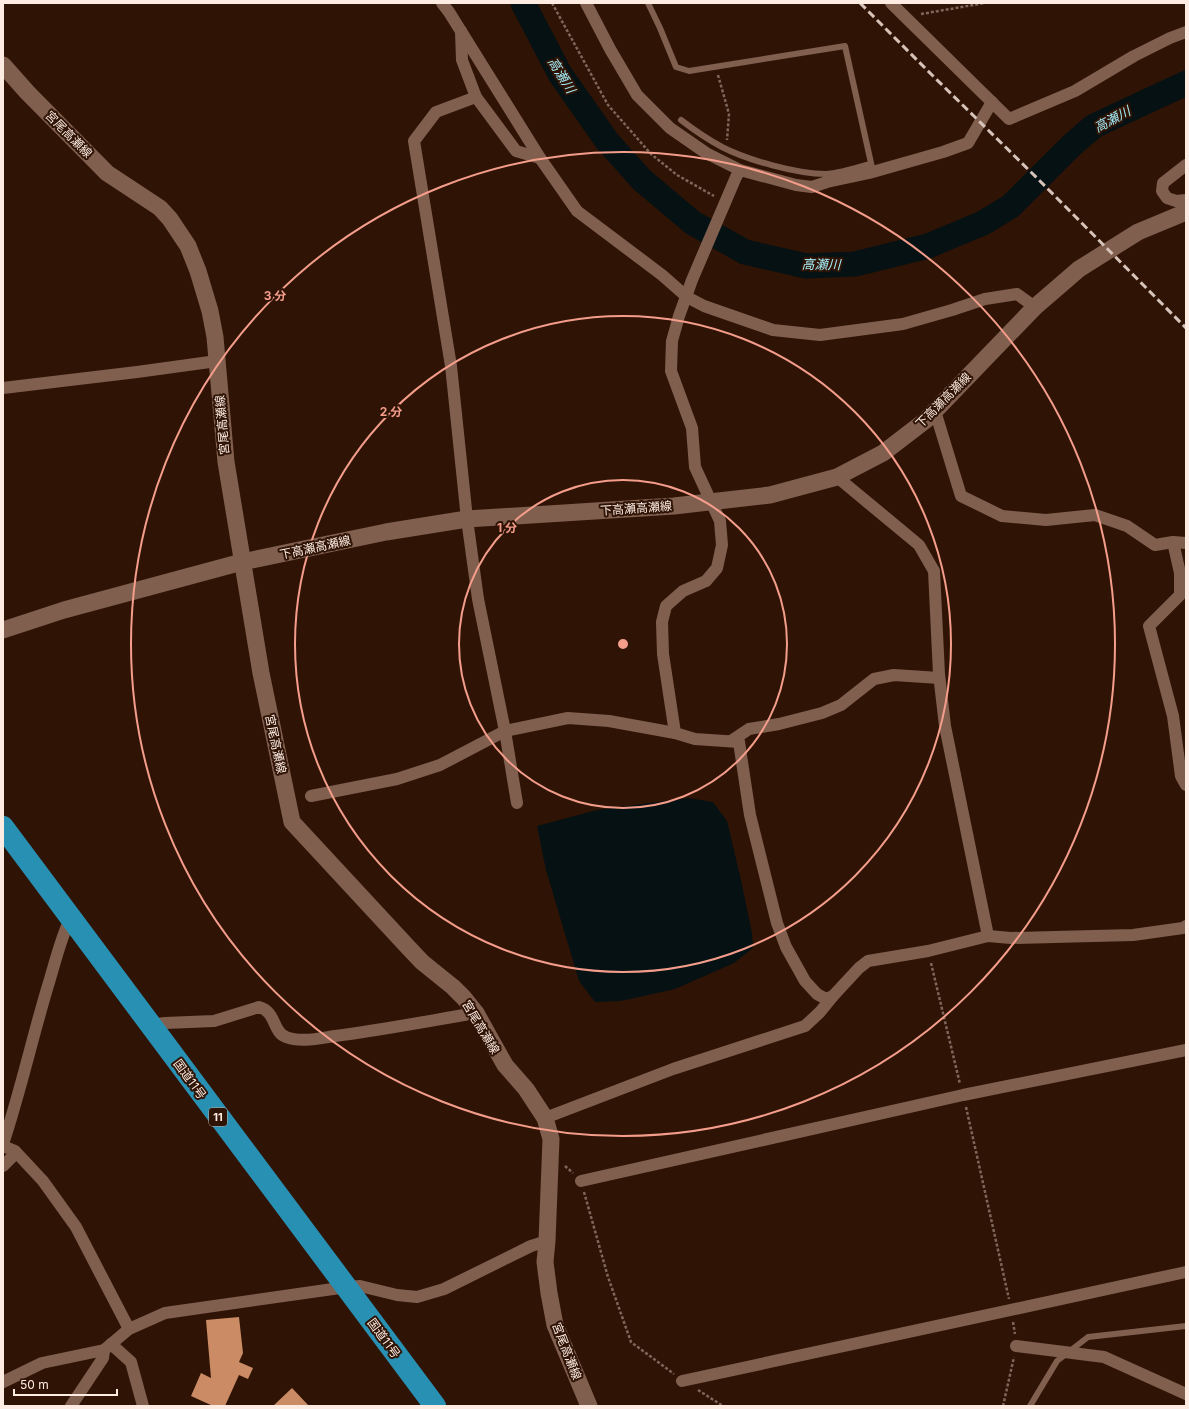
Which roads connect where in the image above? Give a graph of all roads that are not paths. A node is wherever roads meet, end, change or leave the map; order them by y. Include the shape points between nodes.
1 (442, 3) edge
2 (586, 3) edge
3 (648, 3) edge
4 (891, 3) edge
5 (461, 30) junction
6 (1186, 32) edge
7 (3, 65) edge
8 (476, 97) junction
9 (992, 102) junction
10 (681, 120) dead end
11 (540, 158) junction
12 (1186, 165) edge
13 (872, 168) junction
14 (738, 173) junction
15 (1186, 200) edge
16 (1186, 212) edge
17 (687, 297) junction
18 (1035, 307) junction
19 (217, 361) junction
20 (3, 388) edge
21 (935, 411) junction
22 (837, 477) junction
23 (712, 502) junction
24 (466, 519) junction
25 (1173, 542) junction
26 (1186, 543) edge
27 (242, 562) junction
28 (3, 630) edge
29 (939, 678) junction
30 (505, 731) junction
31 (675, 733) junction
32 (731, 741) junction
33 (1186, 785) edge
34 (311, 796) dead end
35 (517, 803) dead end
36 (3, 828) edge
37 (70, 919) junction
38 (1186, 926) edge
39 (988, 936) junction
40 (833, 996) junction
41 (476, 1013) junction
42 (151, 1025) junction
43 (1186, 1050) edge
44 (545, 1118) junction
45 (3, 1145) edge
46 (16, 1153) junction
47 (3, 1166) edge
48 (581, 1181) road end
49 (548, 1241) junction
50 (1186, 1272) edge
51 (347, 1287) junction
52 (1186, 1326) edge
53 (129, 1329) junction
54 (1016, 1346) dead end
55 (107, 1347) junction
56 (1069, 1352) junction
57 (682, 1380) road end
58 (3, 1382) edge
59 (1186, 1394) edge
60 (71, 1406) edge
61 (143, 1406) edge
62 (435, 1406) edge
63 (589, 1406) edge
64 (1030, 1406) edge

1 - 5 street
2 - 14 street via 637,95 670,128
3 - 13 lane via 676,67 689,71 844,46
4 - 9 street
5 - 8 street via 462,60
5 - 11 street
6 - 9 street via 1134,56 1075,91 1009,119
7 - 19 main road, 宮尾高瀬線 via 107,172 160,208 174,225 188,246 198,271 210,311
8 - 11 street via 516,151
8 - 24 street via 436,112 414,140 451,366
9 - 13 street via 968,143 943,152
10 - 13 lane via 727,149 794,170 827,174
11 - 17 street via 577,211
12 - 15 street via 1163,183 1162,191 1166,198
13 - 14 street via 812,187
14 - 17 street
16 - 18 main road, 下高瀬高瀬線 via 1138,232 1112,247 1079,269
17 - 18 street via 704,306 773,330 820,335 903,324 985,299 1017,294
17 - 23 street via 672,341 670,370 692,428 695,467
18 - 21 main road, 下高瀬高瀬線
19 - 20 street
19 - 27 main road, 宮尾高瀬線 via 226,462
21 - 22 main road, 下高瀬高瀬線 via 883,453
21 - 25 street via 961,496 1002,516 1046,520 1095,515 1127,526 1155,545
22 - 23 main road, 下高瀬高瀬線 via 770,495
22 - 29 street via 920,545 934,571
23 - 24 main road, 下高瀬高瀬線
23 - 31 street via 720,521 722,545 717,568 706,581 683,591 666,606 662,622 663,654
24 - 27 main road, 下高瀬高瀬線 via 386,532
24 - 30 street via 478,599
25 - 26 street
25 - 33 street via 1180,573 1180,594 1149,626 1173,716 1181,776
27 - 28 main road, 下高瀬高瀬線 via 64,610
27 - 41 main road, 宮尾高瀬線 via 261,674 292,822 422,962 453,987
29 - 32 street via 894,675 874,679 841,705 808,717 749,729
29 - 39 street via 945,726
30 - 31 street via 568,718 609,721
30 - 34 street via 440,765 397,779
30 - 35 street
31 - 32 street via 695,739
32 - 40 street via 739,742 750,814 777,923 786,947 805,981 817,994 826,999
36 - 37 highway, 国道11号 / 11
37 - 42 highway, 国道11号 / 11
37 - 45 street via 64,931
38 - 39 street via 1133,935 1011,938
39 - 40 street via 928,951 868,961
40 - 44 street via 805,1026 673,1069
41 - 42 street via 306,1040 287,1038 279,1033 271,1015 260,1007 214,1021
41 - 44 main road, 宮尾高瀬線 via 505,1065 526,1089
42 - 51 highway, 国道11号 / 11
43 - 48 street via 963,1096
44 - 49 main road, 宮尾高瀬線 via 550,1139
45 - 46 street
46 - 47 street
46 - 53 street via 43,1181 76,1227
49 - 51 street via 530,1246 444,1289 417,1297 360,1286
49 - 63 main road, 宮尾高瀬線 via 545,1262 555,1324
50 - 57 street
51 - 53 street via 165,1313
51 - 62 highway, 国道11号 / 11
52 - 56 lane via 1088,1337
53 - 55 street
54 - 56 street
55 - 58 street via 42,1363
55 - 60 street via 103,1358
55 - 61 street via 131,1362
56 - 59 street via 1104,1357
56 - 64 lane via 1057,1361

